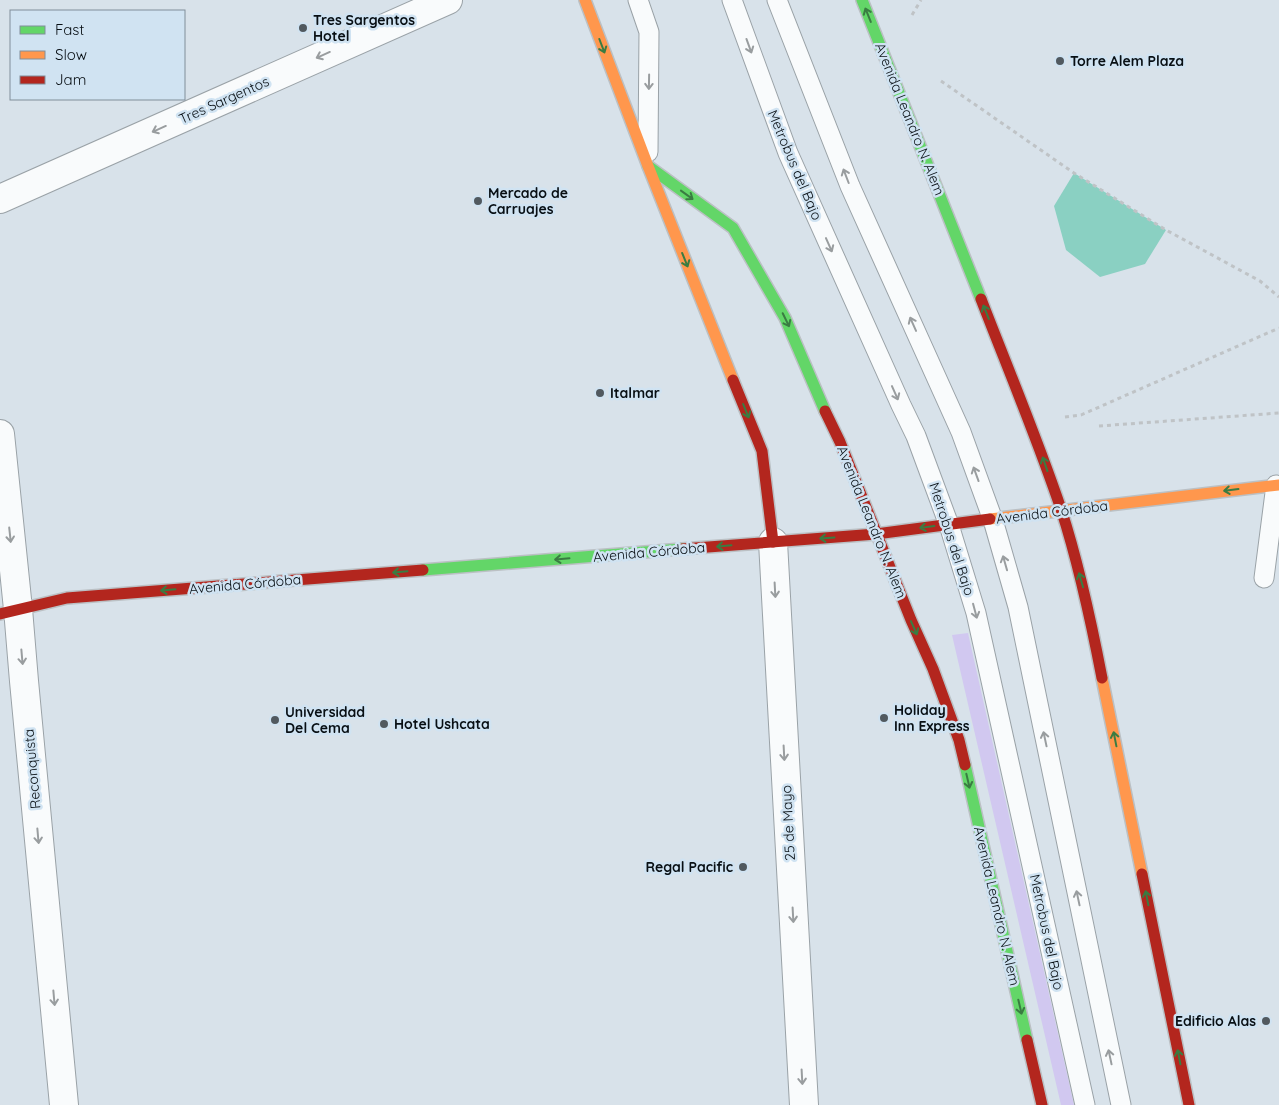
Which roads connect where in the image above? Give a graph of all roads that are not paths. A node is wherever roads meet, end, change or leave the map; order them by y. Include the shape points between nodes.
1 (448, 0) edge
2 (585, 0) edge
3 (638, 0) edge
4 (732, 0) edge
5 (777, 0) edge
6 (862, 0) edge
7 (648, 166) junction
8 (0, 198) edge
9 (0, 434) edge
10 (1277, 485) edge
11 (1061, 510) junction
12 (993, 520) junction
13 (949, 525) junction
14 (876, 534) junction
15 (773, 542) junction
16 (1264, 578) dead end
17 (6, 607) edge
18 (64, 1105) edge
19 (804, 1105) edge
20 (1042, 1105) edge
21 (1085, 1105) edge
22 (1120, 1105) edge
23 (1189, 1105) edge

1 -> 8 street, Tres Sargentos
2 -> 7 main road
3 -> 7 lane via 650,32
4 -> 13 lane, Metrobus del Bajo via 788,153 916,436
12 -> 5 lane via 961,432 850,186
11 -> 6 main road, Avenida Leandro N. Alem via 1030,422
7 -> 14 main road, Avenida Leandro N. Alem via 733,228 785,318 840,442
7 -> 15 main road via 762,451
9 -> 17 street, Reconquista
10 -> 11 main road, Avenida Córdoba
10 - 16 lane
11 - 12 main road, Avenida Córdoba
23 -> 11 main road, Avenida Leandro N. Alem via 1086,598
12 - 13 main road, Avenida Córdoba
22 -> 12 lane via 1018,607
13 -> 14 main road, Avenida Córdoba
13 -> 21 lane, Metrobus del Bajo via 976,613
14 -> 15 main road, Avenida Córdoba
14 -> 20 main road, Avenida Leandro N. Alem via 959,740
15 -> 17 main road, Avenida Córdoba via 67,598
15 -> 19 street, 25 de Mayo
17 -> 18 street, Reconquista via 24,681

